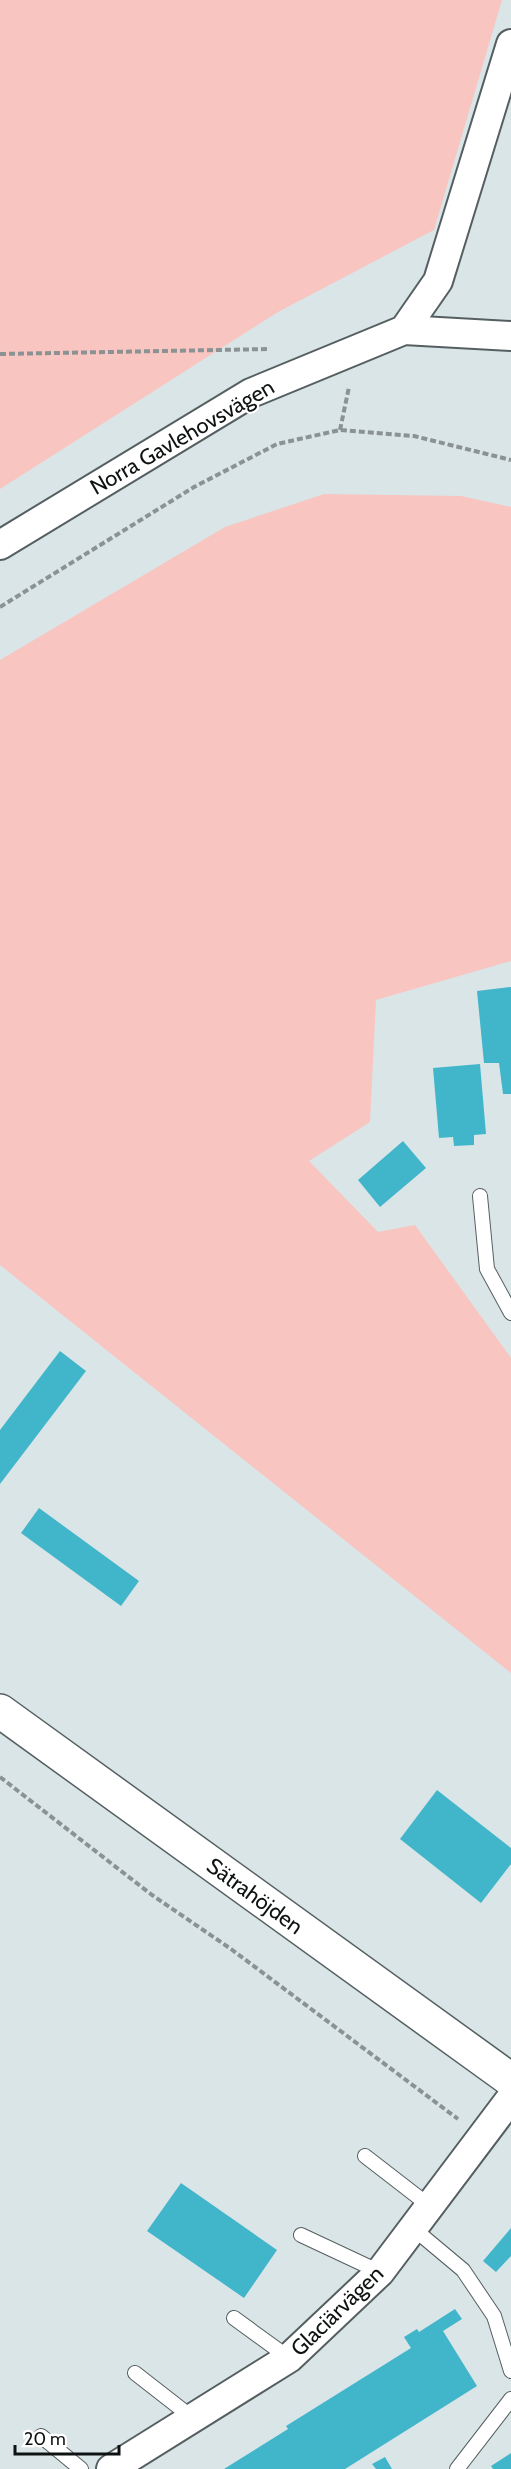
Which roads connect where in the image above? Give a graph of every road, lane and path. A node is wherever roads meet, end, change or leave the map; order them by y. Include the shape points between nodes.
1 (511, 44) edge
2 (404, 330) junction
3 (511, 336) edge
4 (274, 349) dead end
5 (0, 354) edge
6 (511, 460) edge
7 (0, 545) edge
8 (0, 607) edge
9 (480, 1196) dead end
10 (511, 1312) edge
11 (0, 1711) edge
12 (0, 1777) edge
13 (511, 2080) edge
14 (511, 2098) edge
15 (483, 2138) junction
16 (365, 2156) dead end
17 (431, 2207) junction
18 (414, 2229) junction
19 (301, 2235) dead end
20 (380, 2272) junction
21 (234, 2318) dead end
22 (289, 2358) junction
23 (511, 2371) edge
24 (135, 2373) dead end
25 (511, 2399) edge
26 (194, 2419) junction
27 (41, 2436) dead end
28 (81, 2469) edge
29 (111, 2469) edge
30 (457, 2469) edge

1 - 2 street via 438,281
2 - 3 street, Norra Gavlehovsvägen
2 - 7 street, Norra Gavlehovsvägen via 251,393
4 - 5 path
6 - 8 path via 414,436 340,430 277,444 194,487
9 - 10 lane via 487,1269
11 - 13 street, Sätrahöjden
12 - 15 path via 152,1895 231,1949
14 - 15 street, Glaciärvägen
15 - 17 street, Glaciärvägen
16 - 17 lane
17 - 18 street, Glaciärvägen
18 - 20 street, Glaciärvägen
18 - 23 lane via 463,2270 494,2316
19 - 20 lane
20 - 22 street, Glaciärvägen
21 - 22 lane
22 - 26 street, Glaciärvägen
24 - 26 lane
25 - 30 lane
26 - 29 street, Glaciärvägen
27 - 28 lane

